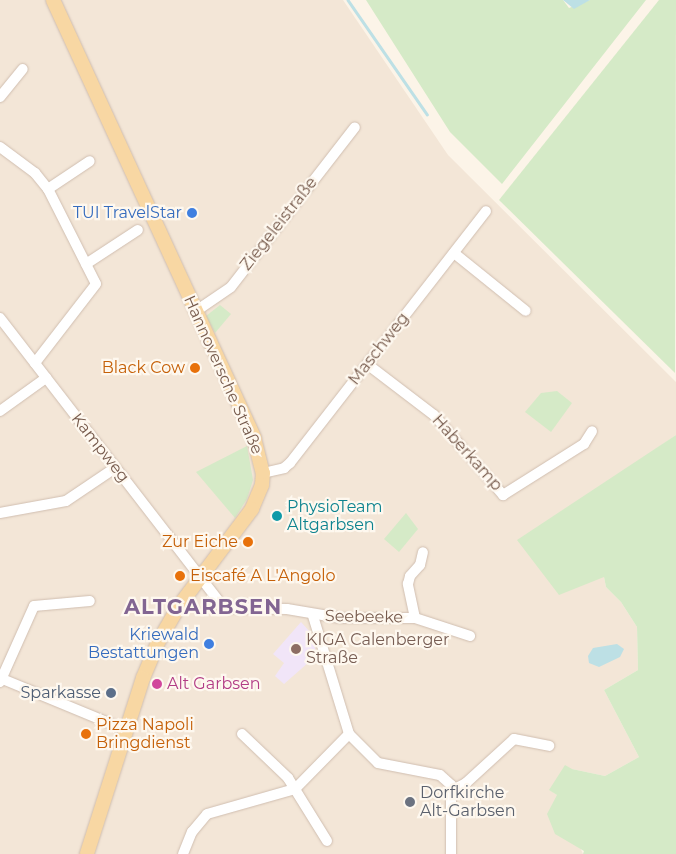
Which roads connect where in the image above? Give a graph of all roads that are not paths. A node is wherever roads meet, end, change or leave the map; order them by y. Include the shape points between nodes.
1 (52, 0) edge
2 (23, 69) dead end
3 (0, 97) edge
4 (354, 127) dead end
5 (0, 147) edge
6 (90, 162) dead end
7 (48, 188) junction
8 (486, 211) dead end
9 (138, 230) dead end
10 (454, 253) junction
11 (86, 264) junction
12 (196, 311) junction
13 (526, 311) dead end
14 (0, 318) edge
15 (35, 363) junction
16 (367, 364) junction
17 (46, 378) junction
18 (0, 411) edge
19 (592, 431) dead end
20 (115, 468) junction
21 (263, 473) junction
22 (0, 513) edge
23 (423, 552) dead end
24 (200, 578) junction
25 (90, 601) dead end
26 (313, 616) junction
27 (415, 618) junction
28 (470, 636) dead end
29 (1, 680) edge
30 (126, 730) junction
31 (242, 734) dead end
32 (349, 734) junction
33 (549, 746) dead end
34 (295, 789) junction
35 (453, 790) junction
36 (327, 841) dead end
37 (87, 854) edge
38 (183, 854) edge
39 (450, 854) edge

1 - 12 main road, Hannoversche Straße
2 - 3 street
4 - 12 street, Ziegeleistraße via 231,288
5 - 7 street via 35,173
6 - 7 street
7 - 11 street
8 - 10 street, Maschweg
9 - 11 street
10 - 13 street
10 - 16 street, Maschweg
11 - 15 street via 96,284
12 - 21 main road, Hannoversche Straße via 258,446
14 - 15 street, Kampweg
15 - 17 street, Kampweg
16 - 19 street, Haberkamp via 434,415 503,495 584,444
16 - 21 street, Maschweg via 288,466
17 - 18 street
17 - 20 street, Kampweg
20 - 22 street via 66,501
20 - 24 street, Kampweg
21 - 24 main road, Hannoversche Straße via 252,510
23 - 27 street, Seebeeke via 420,565 410,576 408,584
24 - 26 street, Kampweg via 227,609 287,609
24 - 30 main road, Hannoversche Straße via 158,640
25 - 29 street via 34,606
26 - 27 street, Seebeeke
26 - 32 street
27 - 28 street, Seebeeke
29 - 30 street
30 - 37 main road, Hannoversche Straße
31 - 34 street
32 - 34 street
32 - 35 street via 378,763 440,775
33 - 35 street via 514,739 466,784
34 - 36 street
34 - 38 street via 212,812 192,832
35 - 39 street

